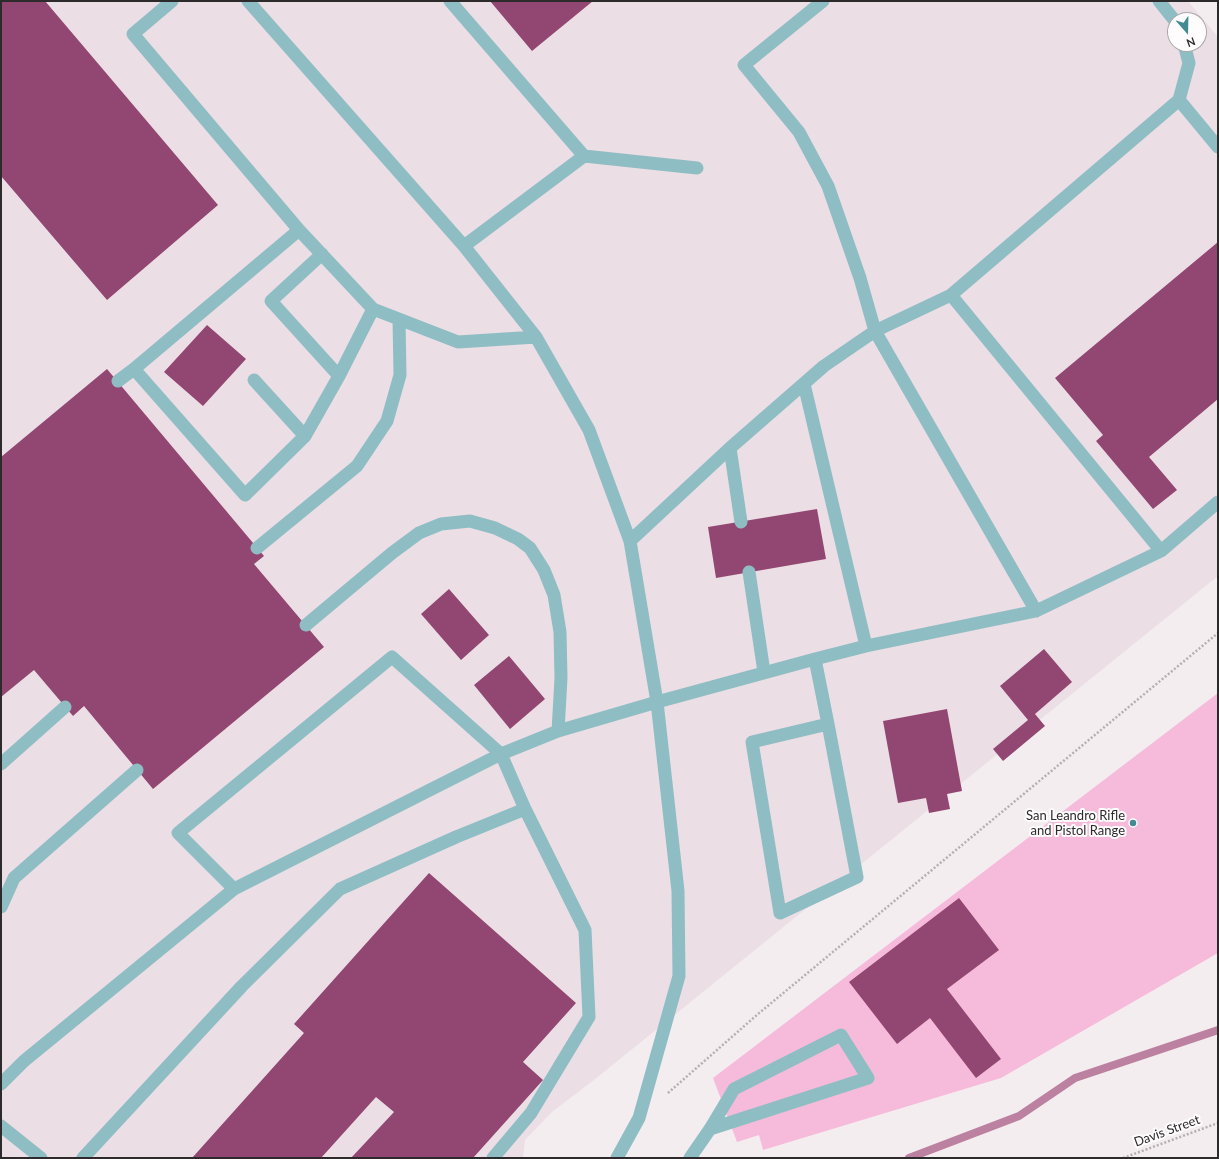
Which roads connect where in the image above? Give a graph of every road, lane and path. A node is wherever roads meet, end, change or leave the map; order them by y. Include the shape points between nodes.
1 (172, 1) edge
2 (248, 1) edge
3 (450, 1) edge
4 (823, 1) edge
5 (1159, 1) edge
6 (1168, 12) edge
7 (1186, 52) edge
8 (1179, 100) junction
9 (1218, 147) edge
10 (584, 156) junction
11 (697, 168) dead end
12 (299, 230) junction
13 (464, 246) junction
14 (322, 254) junction
15 (951, 295) junction
16 (373, 309) junction
17 (400, 319) junction
18 (875, 331) junction
19 (536, 337) junction
20 (134, 369) junction
21 (340, 376) junction
22 (254, 380) dead end
23 (118, 381) dead end
24 (804, 384) junction
25 (305, 436) junction
26 (730, 448) junction
27 (1218, 502) edge
28 (741, 522) dead end
29 (630, 541) junction
30 (257, 548) dead end
31 (1161, 551) junction
32 (749, 572) dead end
33 (1036, 611) junction
34 (306, 625) dead end
35 (1218, 633) edge
36 (866, 646) junction
37 (815, 659) junction
38 (764, 672) junction
39 (657, 702) junction
40 (65, 707) dead end
41 (828, 724) junction
42 (558, 731) junction
43 (500, 754) junction
44 (1, 764) edge
45 (137, 770) dead end
46 (525, 809) junction
47 (234, 889) junction
48 (1, 907) edge
49 (1, 1083) edge
50 (639, 1118) junction
51 (1218, 1123) edge
52 (1, 1126) edge
53 (710, 1129) junction
54 (42, 1158) edge
55 (83, 1158) edge
56 (494, 1158) edge
57 (617, 1158) edge
58 (690, 1158) edge
59 (1123, 1158) edge

1 - 12 lane via 133,34
2 - 13 lane
3 - 10 lane
4 - 18 lane via 744,65 799,132 828,186 860,278
5 - 6 lane
7 - 8 lane via 1189,63
8 - 9 lane
8 - 15 lane
10 - 11 lane
10 - 13 lane
12 - 14 lane
12 - 20 lane
13 - 19 lane
14 - 16 lane
14 - 21 lane via 271,301
15 - 18 lane
15 - 31 lane
16 - 17 lane
16 - 21 lane
17 - 19 lane via 458,342
17 - 30 lane via 400,375 387,421 358,466
18 - 24 lane via 824,366
18 - 33 lane
19 - 29 lane via 589,430
20 - 23 lane
20 - 25 lane via 245,495
21 - 25 lane
22 - 25 lane
24 - 26 lane
24 - 36 lane
26 - 28 lane
26 - 29 lane
27 - 31 lane
29 - 39 lane
31 - 33 lane
32 - 38 lane
33 - 36 lane
34 - 42 lane via 419,533 441,524 470,521 495,528 530,548 544,570 554,595 560,632
35 - 50 path via 758,1014
36 - 37 lane
37 - 38 lane
37 - 41 lane
38 - 39 lane
39 - 42 lane
39 - 50 lane via 678,891 679,976
40 - 44 lane
41 - 41 lane via 857,877 780,913 752,742
42 - 43 lane
43 - 46 lane
43 - 47 lane
43 - 47 lane via 392,657 178,833
45 - 48 lane via 14,878
46 - 55 lane via 456,836 340,889 242,986
46 - 56 lane via 585,930 589,1017 531,1113
47 - 49 lane via 24,1061
50 - 57 lane
51 - 59 path, Davis Street
52 - 54 lane
53 - 53 lane via 778,1107 868,1078 841,1035 734,1089
53 - 58 lane

